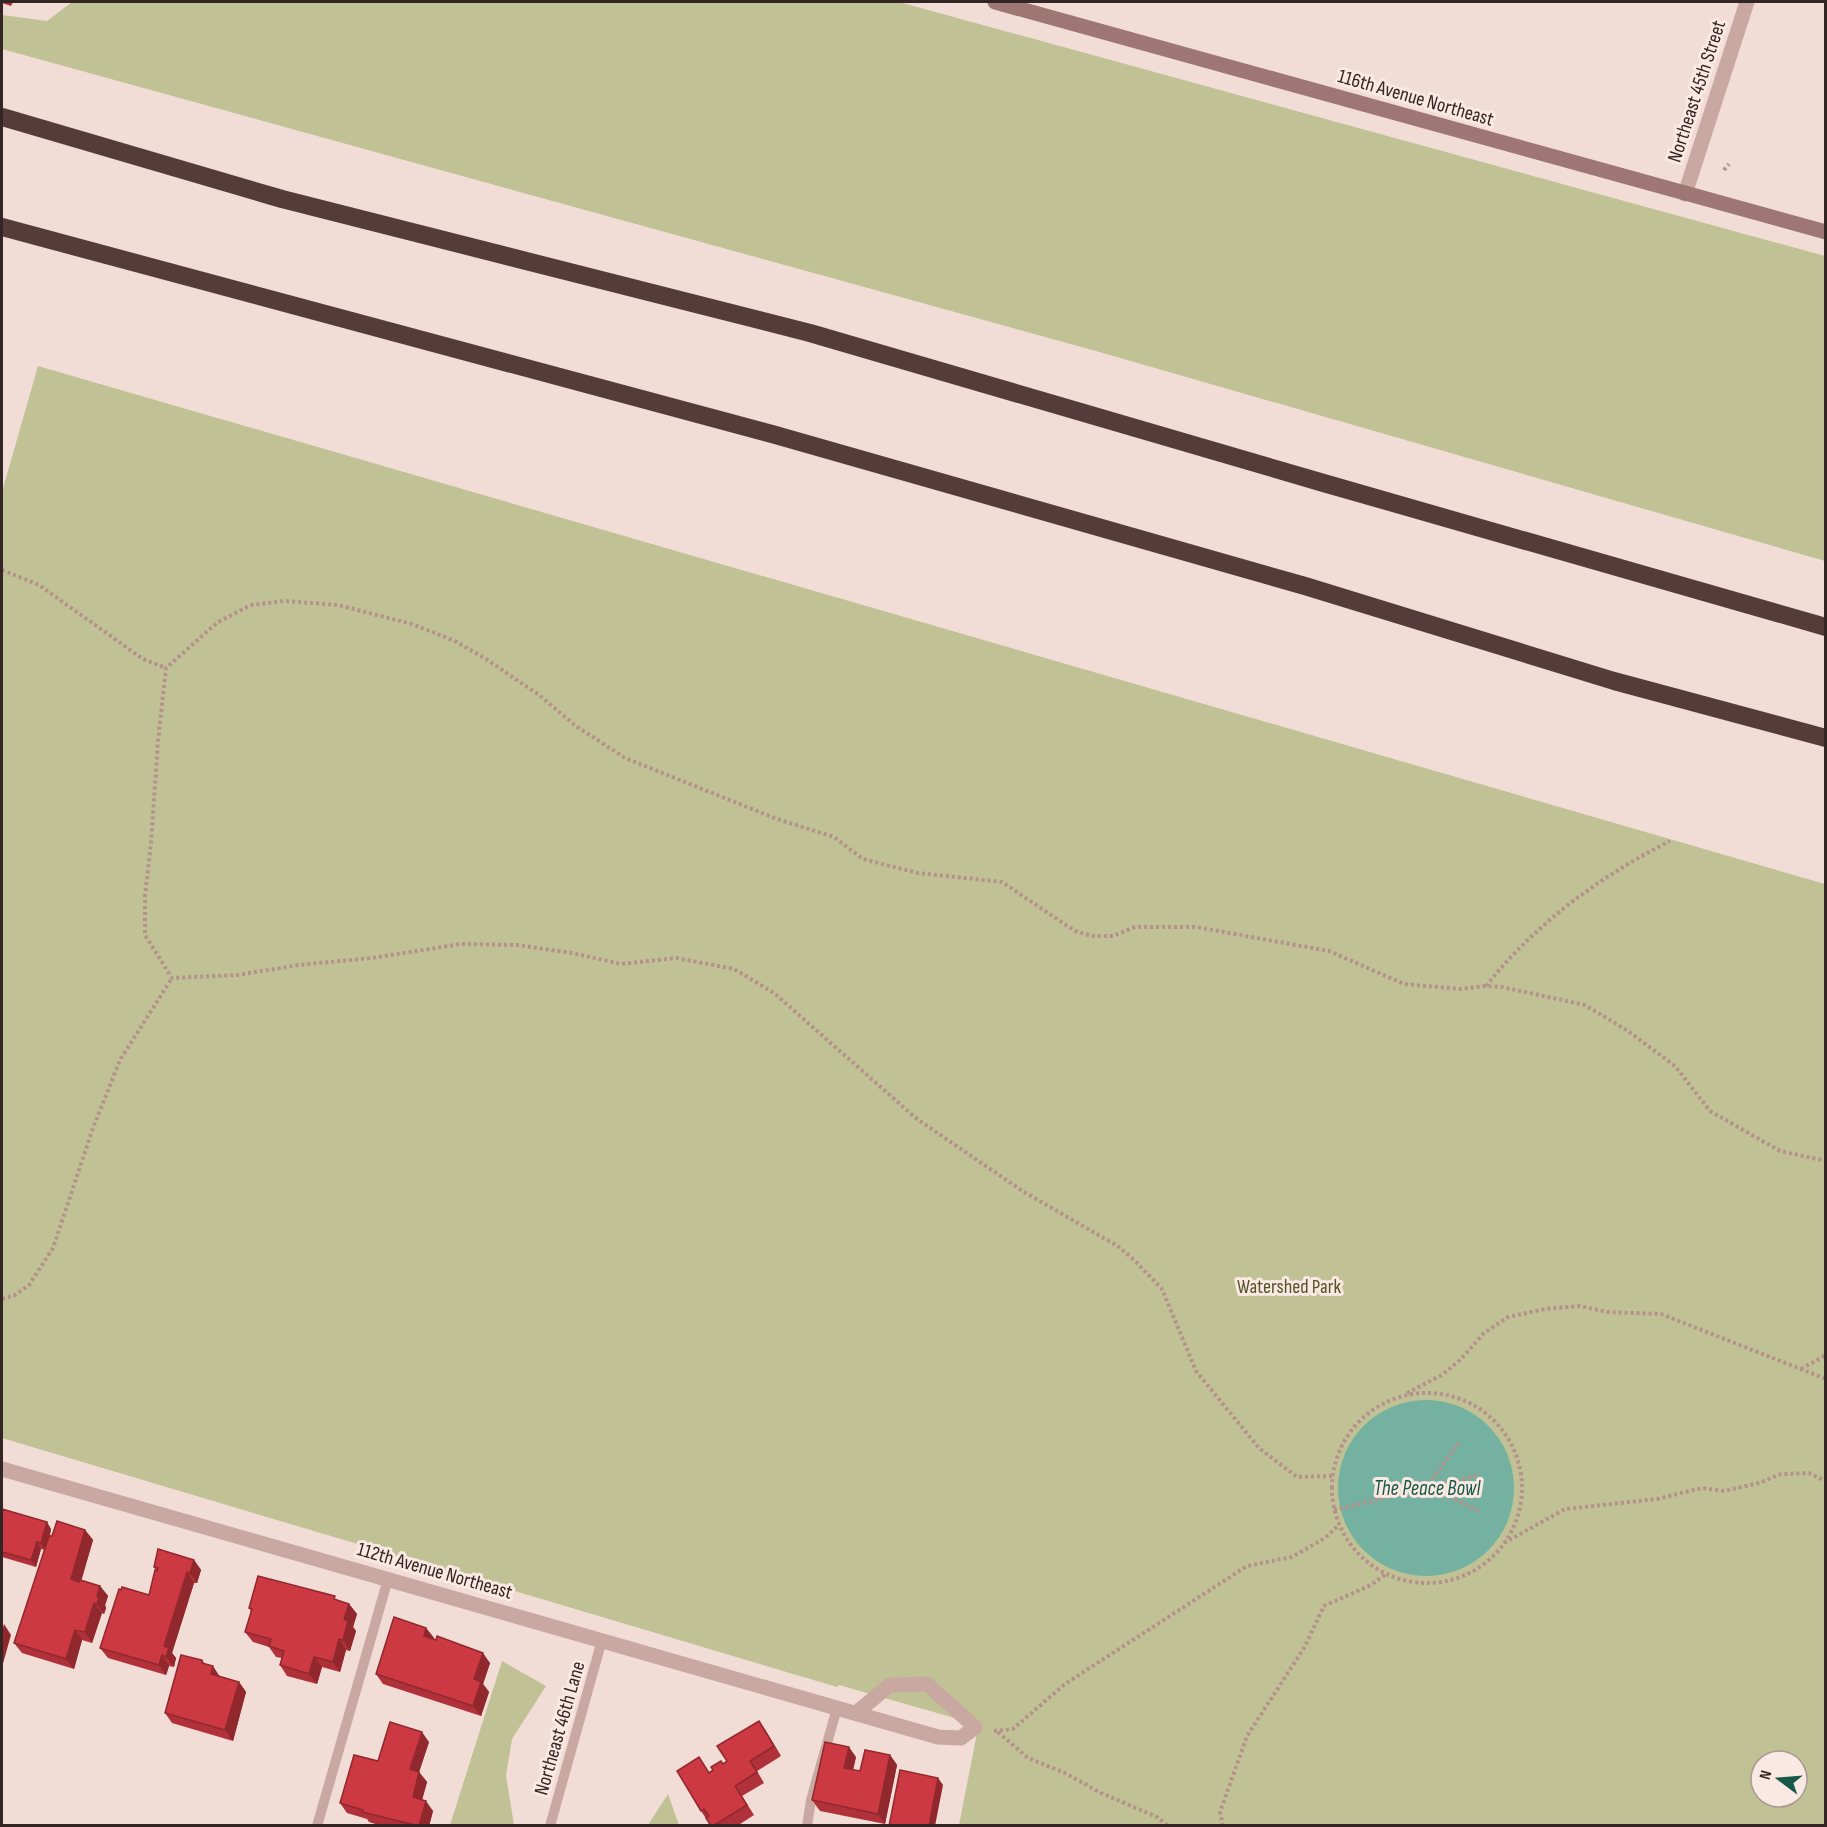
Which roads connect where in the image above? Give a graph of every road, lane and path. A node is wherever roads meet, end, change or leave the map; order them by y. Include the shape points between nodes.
1 (995, 2) edge
2 (1747, 2) edge
3 (2, 117) edge
4 (1729, 164) dead end
5 (1724, 170) dead end
6 (1685, 194) junction
7 (2, 227) edge
8 (1826, 232) edge
9 (2, 570) edge
10 (1826, 627) edge
11 (166, 668) junction
12 (1826, 738) edge
13 (1670, 841) dead end
14 (172, 978) junction
15 (1485, 986) junction
16 (1826, 1161) edge
17 (2, 1299) edge
18 (1826, 1355) edge
19 (1802, 1369) junction
20 (1826, 1379) edge
21 (1404, 1395) junction
22 (1459, 1443) dead end
23 (2, 1469) edge
24 (1480, 1475) dead end
25 (1332, 1476) junction
26 (1826, 1481) edge
27 (1427, 1486) junction
28 (1334, 1510) junction
29 (1479, 1511) dead end
30 (1339, 1525) junction
31 (1503, 1544) junction
32 (1386, 1574) junction
33 (388, 1579) junction
34 (602, 1640) junction
35 (837, 1708) junction
36 (856, 1713) junction
37 (975, 1727) junction
38 (998, 1732) junction
39 (317, 1826) edge
40 (550, 1826) edge
41 (807, 1826) edge
42 (1168, 1826) edge
43 (1223, 1826) edge

1 - 6 street, 116th Avenue Northeast
2 - 6 street, Northeast 45th Street
3 - 10 highway via 282,199 810,333
4 - 5 path
6 - 8 street, 116th Avenue Northeast
7 - 12 highway via 772,434 1305,586 1614,681
9 - 11 path via 39,585 143,659
11 - 14 path via 145,896 145,935
11 - 15 path via 218,622 251,605 285,601 338,605 412,624 455,641 539,695 576,726 625,758 777,819 834,837 863,859 918,873 1002,882 1075,931 1113,936 1135,927 1196,927 1329,951 1404,984 1461,989
13 - 15 path via 1572,900 1512,955
14 - 17 path via 120,1060 53,1248 28,1284
14 - 25 path via 237,975 460,944 517,945 621,963 676,958 734,969 782,1000 917,1119 1131,1257 1162,1289 1196,1371 1259,1448 1297,1477
15 - 16 path via 1585,1005 1675,1066 1710,1111 1780,1151
18 - 19 path
19 - 20 path
19 - 21 path via 1661,1314 1607,1312 1580,1306 1508,1317 1484,1333 1442,1375
21 - 25 path via 1378,1406 1356,1424 1340,1448
21 - 31 path via 1430,1392 1455,1397 1498,1424 1512,1446 1520,1470 1521,1496 1515,1521
22 - 27 path
23 - 33 street, 112th Avenue Northeast
24 - 27 path
25 - 28 path
26 - 31 path via 1809,1473 1781,1474 1724,1491 1702,1488 1657,1499 1565,1509
27 - 28 path
27 - 29 path
28 - 30 path
30 - 32 path via 1358,1554
30 - 38 path via 1292,1557 1247,1566 1065,1684 1013,1729
31 - 32 path via 1485,1563 1462,1576 1437,1582 1411,1582
32 - 43 path via 1324,1606 1304,1648 1247,1736 1220,1812
33 - 34 street, 112th Avenue Northeast
33 - 39 lane
34 - 35 street, 112th Avenue Northeast
34 - 40 lane, Northeast 46th Lane
35 - 36 street, 112th Avenue Northeast
35 - 41 lane
36 - 37 street, 112th Avenue Northeast via 938,1737 961,1738
36 - 37 street via 890,1685 927,1684
37 - 38 path
38 - 42 path via 1028,1758 1157,1817

